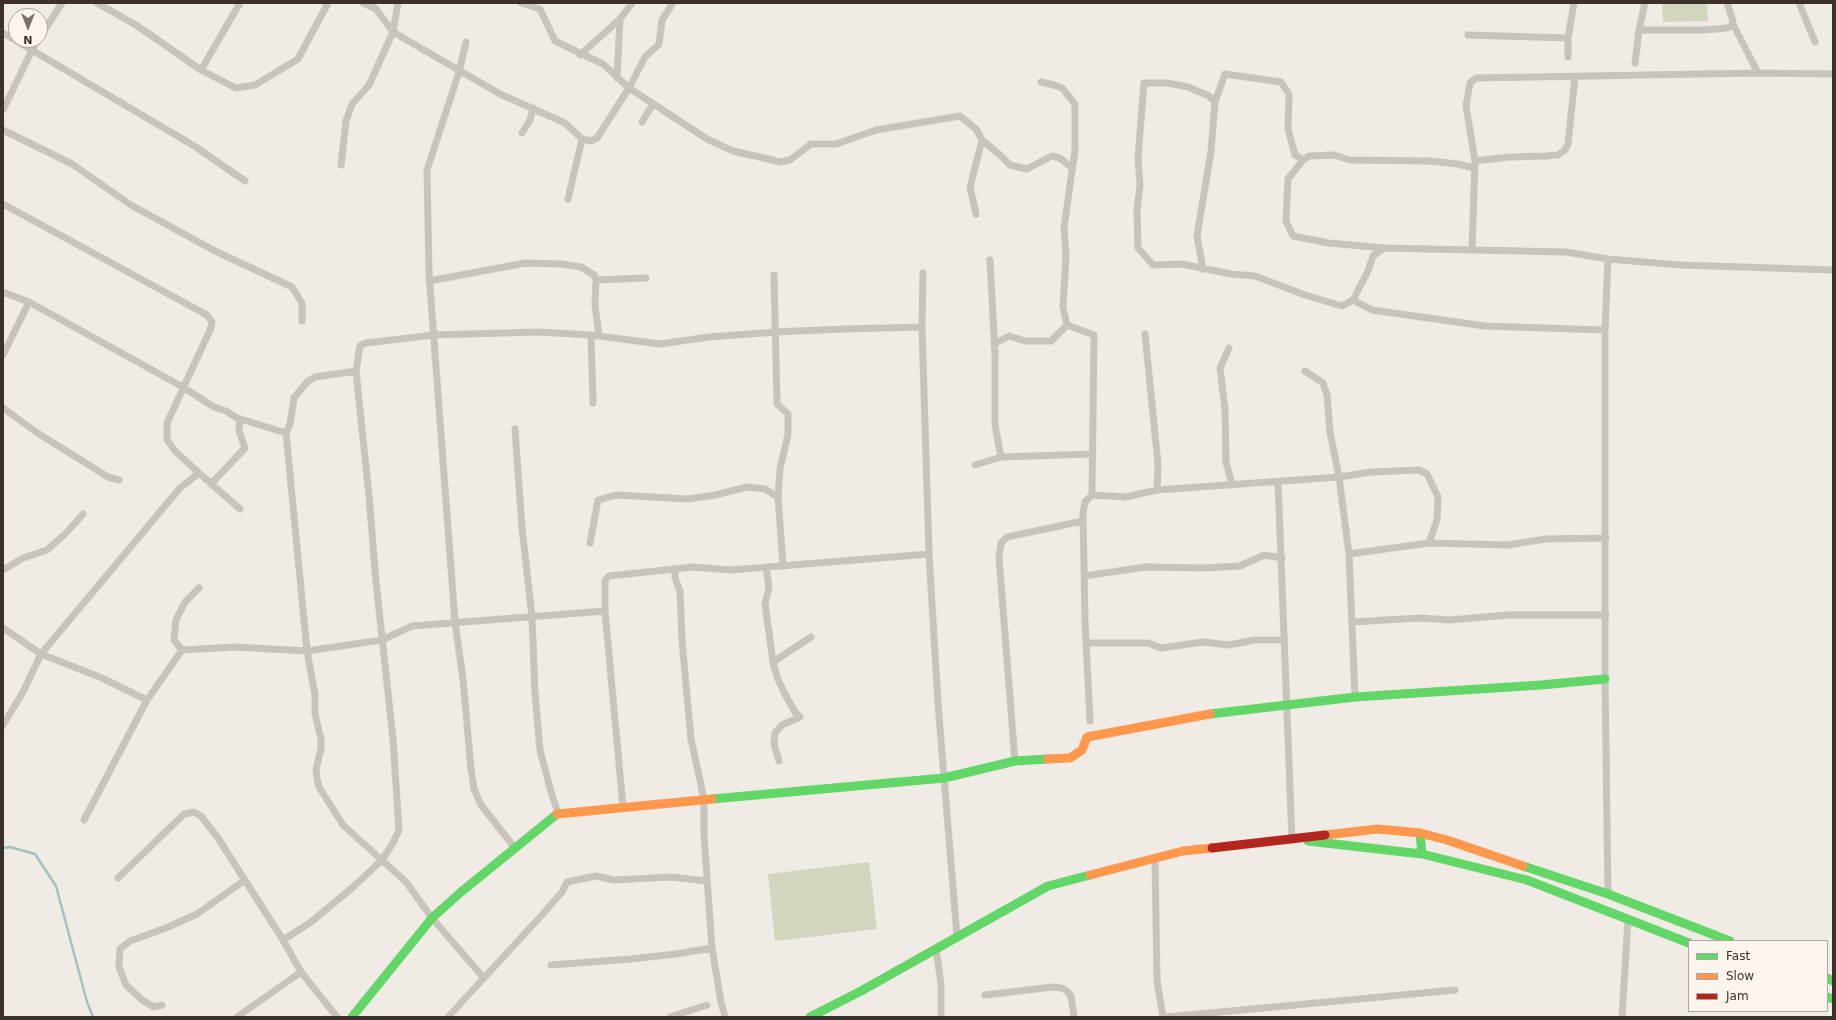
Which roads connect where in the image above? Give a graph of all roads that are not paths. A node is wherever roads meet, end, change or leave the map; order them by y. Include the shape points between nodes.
1 (62, 3) edge
2 (97, 3) edge
3 (240, 3) edge
4 (328, 3) edge
5 (363, 3) edge
6 (398, 3) edge
7 (521, 3) edge
8 (632, 3) edge
9 (672, 3) edge
10 (1574, 3) edge
11 (1645, 3) edge
12 (1727, 3) edge
13 (1799, 3) edge
14 (375, 6) edge
15 (620, 20) junction
16 (1733, 24) junction
17 (48, 25) edge
18 (1638, 30) junction
19 (393, 32) junction
20 (3, 33) edge
21 (1468, 35) dead end
22 (1568, 38) junction
23 (466, 42) dead end
24 (1815, 42) dead end
25 (32, 50) junction
26 (580, 55) junction
27 (1568, 57) dead end
28 (1635, 63) dead end
29 (201, 70) junction
30 (459, 72) junction
31 (1758, 73) junction
32 (1833, 74) edge
33 (1575, 77) junction
34 (617, 78) junction
35 (1041, 82) dead end
36 (629, 88) junction
37 (1215, 102) junction
38 (653, 104) junction
39 (533, 108) junction
40 (3, 110) edge
41 (642, 122) dead end
42 (3, 130) edge
43 (522, 133) dead end
44 (582, 139) junction
45 (982, 140) junction
46 (1303, 160) junction
47 (1474, 164) junction
48 (341, 165) dead end
49 (1072, 168) junction
50 (245, 181) dead end
51 (568, 199) dead end
52 (3, 204) edge
53 (976, 214) dead end
54 (1384, 248) junction
55 (1472, 250) junction
56 (1608, 259) junction
57 (990, 260) dead end
58 (1203, 269) junction
59 (1833, 270) edge
60 (923, 273) dead end
61 (774, 275) dead end
62 (646, 278) dead end
63 (596, 280) junction
64 (429, 281) junction
65 (3, 292) edge
66 (1352, 300) junction
67 (29, 302) junction
68 (302, 321) dead end
69 (1068, 325) junction
70 (922, 327) junction
71 (1605, 330) junction
72 (774, 332) junction
73 (434, 334) junction
74 (1145, 334) dead end
75 (591, 335) junction
76 (600, 336) junction
77 (994, 344) junction
78 (1229, 348) dead end
79 (3, 355) edge
80 (1305, 371) dead end
81 (356, 372) junction
82 (183, 387) junction
83 (593, 403) dead end
84 (3, 408) edge
85 (240, 419) junction
86 (515, 429) dead end
87 (286, 433) junction
88 (1093, 454) junction
89 (1001, 457) junction
90 (975, 465) dead end
91 (198, 474) junction
92 (1339, 477) junction
93 (119, 480) dead end
94 (1278, 481) junction
95 (211, 484) junction
96 (1232, 485) junction
97 (1157, 490) junction
98 (1092, 495) junction
99 (778, 497) junction
100 (240, 509) dead end
101 (83, 514) dead end
102 (1083, 521) junction
103 (1606, 538) junction
104 (1429, 542) junction
105 (590, 543) dead end
106 (929, 554) junction
107 (1349, 554) junction
108 (1282, 558) junction
109 (783, 565) junction
110 (766, 567) junction
111 (675, 569) junction
112 (3, 570) edge
113 (1084, 576) junction
114 (199, 588) dead end
115 (605, 611) junction
116 (1606, 615) junction
117 (532, 617) junction
118 (455, 622) junction
119 (1352, 622) junction
120 (3, 628) edge
121 (812, 637) dead end
122 (382, 640) junction
123 (1285, 640) junction
124 (1086, 643) junction
125 (182, 650) junction
126 (307, 651) junction
127 (41, 654) junction
128 (773, 662) junction
129 (1605, 679) junction
130 (1355, 696) junction
131 (147, 700) junction
132 (1287, 706) junction
133 (1090, 721) dead end
134 (3, 726) edge
135 (779, 760) dead end
136 (1015, 761) junction
137 (944, 778) junction
138 (704, 799) junction
139 (623, 807) junction
140 (558, 813) junction
141 (84, 820) dead end
142 (1420, 833) junction
143 (1292, 840) junction
144 (514, 848) junction
145 (1422, 854) junction
146 (1155, 858) junction
147 (382, 860) junction
148 (118, 878) dead end
149 (245, 880) junction
150 (707, 881) junction
151 (1608, 894) junction
152 (432, 918) junction
153 (1628, 919) junction
154 (957, 937) junction
155 (283, 940) junction
156 (1727, 940) edge
157 (1688, 943) edge
158 (712, 948) junction
159 (936, 949) junction
160 (551, 965) dead end
161 (301, 972) junction
162 (483, 977) junction
163 (1455, 990) dead end
164 (985, 995) dead end
165 (162, 1005) dead end
166 (707, 1005) dead end
167 (237, 1017) edge
168 (337, 1017) edge
169 (352, 1017) edge
170 (448, 1017) edge
171 (670, 1017) edge
172 (725, 1017) edge
173 (810, 1017) edge
174 (941, 1017) edge
175 (1074, 1017) edge
176 (1163, 1017) edge
177 (1167, 1017) edge
178 (1622, 1017) edge

1 - 17 street
2 - 29 street via 136,25
3 - 29 street
4 - 29 street via 298,59 255,85 236,88
5 - 14 street
6 - 19 street
7 - 26 street via 540,9 555,42
8 - 15 street
9 - 36 street via 662,20 659,44 645,57
10 - 22 street
11 - 18 street
12 - 16 street
13 - 24 street
14 - 19 street
15 - 26 street
15 - 34 street
16 - 18 street via 1727,28 1704,30
16 - 31 street
18 - 28 street
19 - 30 street
19 - 48 street via 369,85 352,104 345,127
20 - 25 street
21 - 22 street
22 - 27 street
23 - 30 street
25 - 40 street
25 - 50 street via 196,147
26 - 34 street via 603,64
30 - 39 street
30 - 64 street via 427,170
31 - 32 street
31 - 33 street
33 - 47 street via 1568,144 1565,150 1558,155 1509,157
33 - 47 street via 1476,78 1470,83 1466,106
34 - 36 street
35 - 49 street via 1062,88 1075,104 1075,150
36 - 38 street
36 - 44 street via 597,138 591,141
37 - 46 street via 1225,74 1281,82 1289,94 1288,129 1295,155
37 - 58 street via 1211,151 1198,236
37 - 58 street via 1209,96 1188,87 1168,83 1144,83 1138,158 1140,186 1136,210 1138,248 1153,265 1182,264
38 - 41 street
38 - 45 street via 707,139 733,151 781,162 790,160 811,144 836,144 876,130 960,116 976,129
39 - 43 street via 530,120
39 - 44 street via 565,123
42 - 68 street via 72,164 131,205 213,250 292,286 302,303
44 - 51 street
45 - 49 street via 1010,165 1027,169 1052,156 1060,158
45 - 53 street via 970,187
46 - 47 street via 1309,156 1334,155 1350,160
46 - 54 street via 1288,180 1286,221 1293,236 1329,243
47 - 55 street
49 - 69 street via 1064,228 1066,255 1063,306
52 - 82 street via 207,315 212,322 211,328
54 - 55 street
54 - 66 street via 1373,256
55 - 56 street via 1566,252
56 - 59 street via 1680,265
56 - 71 street
57 - 77 street
58 - 66 street via 1255,276 1342,306
60 - 70 street
61 - 72 street
62 - 63 street
63 - 64 street via 594,275 581,267 525,263
63 - 76 street via 595,305
64 - 73 street
65 - 67 street
66 - 71 street via 1372,310 1485,326
67 - 79 street
67 - 82 street
69 - 77 street via 1050,341 1025,341 1009,336
69 - 88 street via 1094,335
70 - 72 street
70 - 106 street
71 - 103 street
72 - 76 street via 660,344
72 - 99 street via 777,404 788,414 788,434 780,469
73 - 75 street via 537,332
73 - 81 street via 366,343 360,346
73 - 118 street
74 - 97 street via 1158,464
75 - 76 street
75 - 83 street
77 - 89 street via 995,426
78 - 96 street via 1220,368 1225,409 1226,462
80 - 92 street via 1323,383 1327,395 1330,432
81 - 87 street via 315,377 307,382 294,398
81 - 122 street
82 - 85 street via 214,407
82 - 91 street via 167,423 167,440
84 - 93 street via 108,477
85 - 87 street
85 - 95 street via 239,431 245,448
86 - 117 street
87 - 126 street
88 - 89 street
88 - 98 street
89 - 90 street
91 - 95 street
91 - 127 street via 180,488
92 - 94 street
92 - 104 street via 1411,470 1419,470 1426,474 1438,497 1437,520
92 - 107 street
94 - 96 street
94 - 108 street
95 - 100 street
96 - 97 street
97 - 98 street via 1125,497
98 - 102 street via 1085,502
99 - 105 street via 765,489 747,487 688,499 616,495 598,500
99 - 109 street
101 - 112 street via 47,550 23,558
102 - 113 street
102 - 136 street via 1007,537 1002,543 999,558
103 - 104 street via 1545,539 1508,545
103 - 116 street
104 - 107 street
106 - 109 street
106 - 137 street
107 - 119 street
108 - 113 street via 1264,555 1240,566 1146,567
108 - 123 street
109 - 110 street
110 - 111 street via 731,570 693,567
110 - 128 street via 769,587 765,604
111 - 115 street via 610,576 606,581
111 - 138 street via 680,591 691,739
113 - 124 street
114 - 125 street via 185,602 176,620 174,640
115 - 117 street
115 - 139 street
116 - 119 street via 1509,615 1456,620 1419,618
116 - 129 street
117 - 118 street
117 - 140 street via 540,750
118 - 122 street via 412,626
118 - 144 street via 474,789 481,805
119 - 130 street
120 - 127 street
121 - 128 street
122 - 126 street
122 - 147 street via 400,830
123 - 124 street via 1255,640 1228,645 1203,642 1161,648 1148,643
123 - 132 street
124 - 133 street
125 - 126 street via 235,647
125 - 131 street
126 - 147 street via 321,740 316,770 319,787 343,826
127 - 131 street via 102,678
127 - 134 street
128 - 135 street via 787,698 794,712 800,717 782,725 775,733 774,744
129 - 130 street
129 - 151 street
130 - 132 street
131 - 141 street
132 - 136 street via 1194,716 1140,726 1087,737 1082,750 1070,758
132 - 143 street
136 - 137 street
137 - 138 street
137 - 154 street
138 - 139 street
138 - 150 street
139 - 140 street
140 - 144 street
142 - 143 street via 1378,829
142 - 145 street
142 - 151 street
143 - 145 street
143 - 146 street via 1190,850
144 - 152 street
145 - 153 street via 1528,880
146 - 154 street via 1048,886
146 - 176 street via 1157,981
147 - 152 street via 406,882
147 - 155 street via 311,922
148 - 149 street via 184,814 194,812 201,816 218,838
149 - 155 street
149 - 165 street via 197,914 130,941 120,949 118,967 126,986 154,1007
150 - 158 street
150 - 162 street via 670,877 614,880 596,876 567,882 562,892 541,916
151 - 156 street
152 - 162 street
152 - 169 street
153 - 157 street
153 - 178 street
154 - 159 street
155 - 161 street
158 - 160 street via 631,959
158 - 172 street
159 - 173 street
159 - 174 street via 941,984
161 - 167 street
161 - 168 street
162 - 170 street
163 - 177 street
164 - 175 street via 1062,988 1071,996
166 - 171 street

